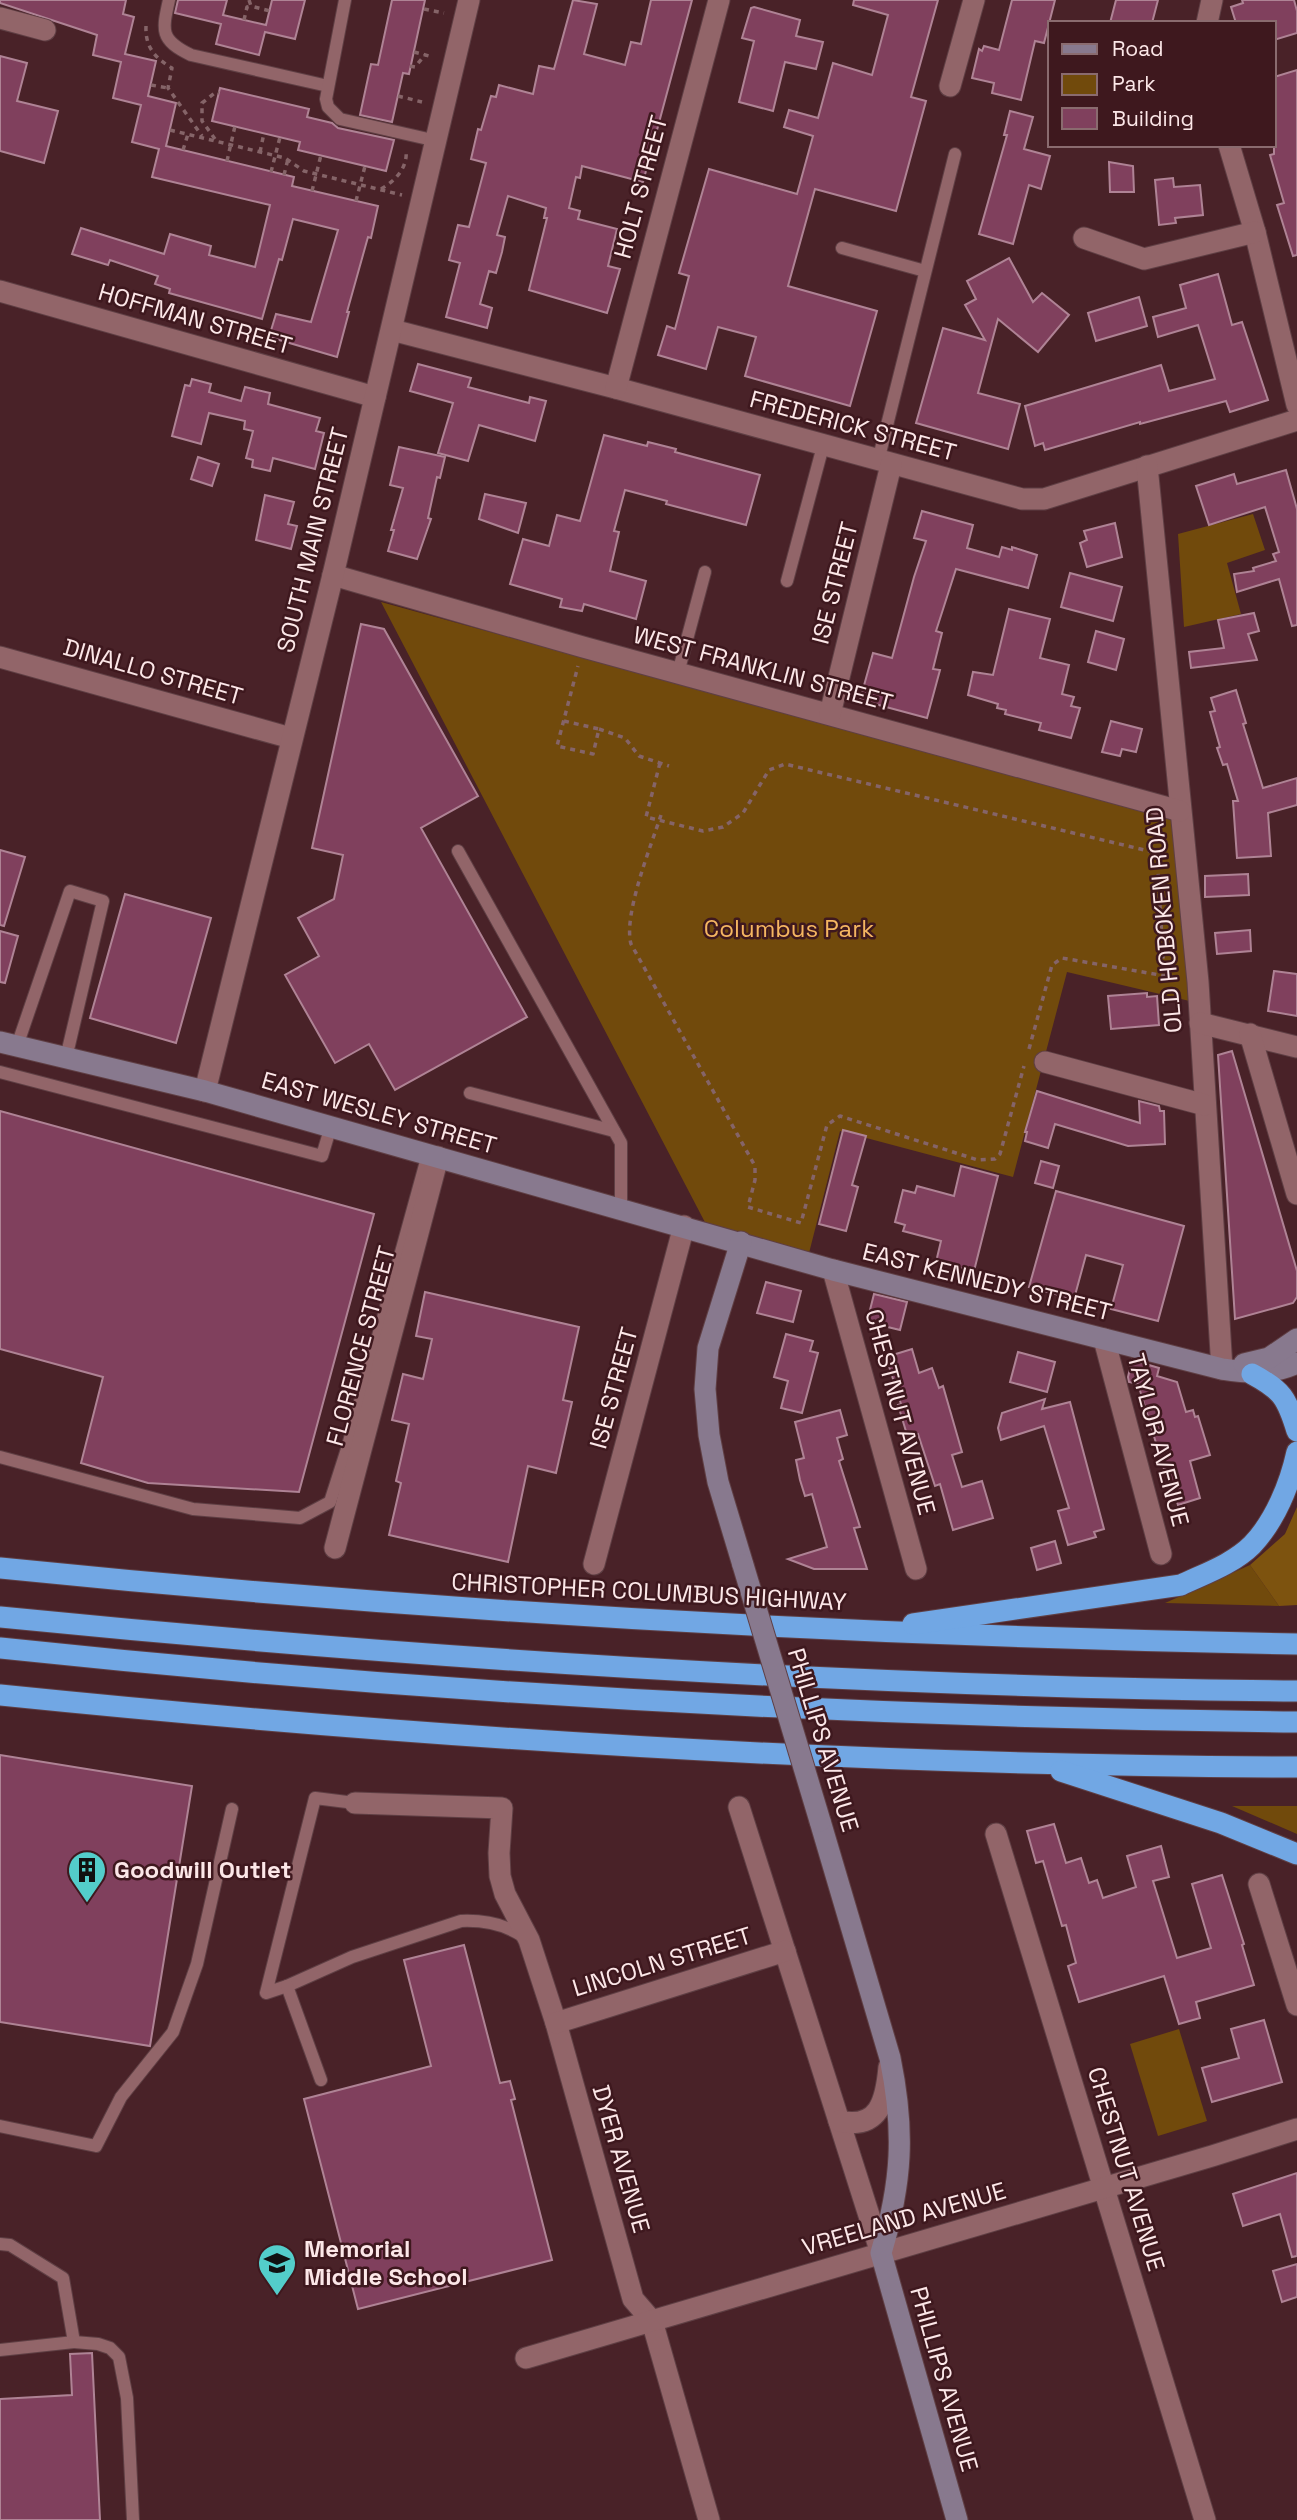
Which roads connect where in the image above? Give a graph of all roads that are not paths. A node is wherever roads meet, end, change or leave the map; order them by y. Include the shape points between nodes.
1 (169, 0) edge
2 (345, 0) edge
3 (469, 0) edge
4 (719, 0) edge
5 (974, 0) edge
6 (1212, 0) edge
7 (0, 18) edge
8 (1207, 21) edge
9 (45, 30) dead end
10 (328, 86) junction
11 (950, 86) dead end
12 (437, 141) junction
13 (1230, 147) edge
14 (955, 154) dead end
15 (1255, 232) junction
16 (1084, 238) dead end
17 (842, 248) dead end
18 (925, 271) junction
19 (0, 291) edge
20 (392, 330) junction
21 (616, 388) junction
22 (375, 397) junction
23 (1297, 405) edge
24 (1297, 421) edge
25 (823, 446) junction
26 (885, 463) junction
27 (1147, 466) junction
28 (705, 572) dead end
29 (333, 575) junction
30 (787, 581) dead end
31 (0, 657) edge
32 (678, 673) junction
33 (830, 715) junction
34 (291, 738) junction
35 (1180, 811) junction
36 (458, 851) dead end
37 (1200, 1023) junction
38 (1250, 1034) junction
39 (9, 1044) edge
40 (1297, 1047) edge
41 (66, 1058) junction
42 (1045, 1062) dead end
43 (0, 1072) edge
44 (205, 1091) junction
45 (470, 1093) dead end
46 (1205, 1105) junction
47 (331, 1126) junction
48 (614, 1131) junction
49 (433, 1155) junction
50 (1297, 1194) edge
51 (621, 1208) junction
52 (684, 1226) junction
53 (741, 1242) junction
54 (834, 1270) junction
55 (1104, 1339) junction
56 (1297, 1339) edge
57 (1297, 1363) edge
58 (1222, 1369) junction
59 (1252, 1374) junction
60 (1297, 1431) edge
61 (1297, 1452) edge
62 (0, 1457) edge
63 (335, 1548) dead end
64 (1161, 1553) dead end
65 (594, 1564) dead end
66 (0, 1567) edge
67 (916, 1569) dead end
68 (0, 1617) edge
69 (863, 1631) junction
70 (1297, 1644) edge
71 (0, 1648) edge
72 (1297, 1690) edge
73 (0, 1695) edge
74 (1297, 1722) edge
75 (1039, 1763) junction
76 (1297, 1766) edge
77 (355, 1803) joint
78 (739, 1807) dead end
79 (232, 1809) dead end
80 (996, 1834) dead end
81 (1297, 1854) edge
82 (1259, 1884) dead end
83 (529, 1940) junction
84 (785, 1951) junction
85 (287, 1986) junction
86 (1297, 2005) edge
87 (556, 2023) junction
88 (890, 2058) junction
89 (321, 2080) dead end
90 (839, 2121) junction
91 (0, 2126) edge
92 (1297, 2129) edge
93 (1104, 2188) junction
94 (0, 2244) edge
95 (881, 2253) junction
96 (652, 2321) junction
97 (75, 2342) junction
98 (0, 2350) edge
99 (526, 2358) dead end
100 (133, 2520) edge
101 (709, 2520) edge
102 (957, 2520) edge
103 (1205, 2520) edge

1 - 10 lane via 164,29 177,48
2 - 10 lane
3 - 12 street, SOUTH MAIN STREET
4 - 21 street, HOLT STREET
5 - 11 street
6 - 8 street
7 - 9 street
10 - 12 lane via 328,107 340,119
12 - 20 street, SOUTH MAIN STREET
13 - 15 street
14 - 18 lane
15 - 16 street via 1144,259
15 - 23 street
17 - 18 lane
18 - 26 lane
19 - 22 street, HOFFMAN STREET
20 - 21 street, FREDERICK STREET
20 - 22 street, SOUTH MAIN STREET
21 - 25 street, FREDERICK STREET
22 - 29 street, SOUTH MAIN STREET
24 - 27 street, FREDERICK STREET
25 - 26 street, FREDERICK STREET
25 - 30 lane
26 - 27 street, FREDERICK STREET via 1022,499 1044,499
26 - 33 street, ISE STREET
27 - 35 street, OLD HOBOKEN ROAD
28 - 32 lane
29 - 32 street, WEST FRANKLIN STREET
29 - 34 street, SOUTH MAIN STREET
31 - 34 street, DINALLO STREET
32 - 33 street, WEST FRANKLIN STREET
33 - 35 street, WEST FRANKLIN STREET
34 - 44 street, SOUTH MAIN STREET
35 - 37 street, OLD HOBOKEN ROAD
36 - 48 lane
37 - 38 street
37 - 46 street, OLD HOBOKEN ROAD
38 - 40 street
38 - 50 street
39 - 41 street, EAST WESLEY STREET
39 - 41 lane via 70,891 103,901
41 - 44 street, EAST WESLEY STREET
42 - 46 street
43 - 47 lane via 322,1156
44 - 47 street, EAST WESLEY STREET
45 - 48 lane
46 - 58 street, OLD HOBOKEN ROAD
47 - 49 street, EAST WESLEY STREET
48 - 51 lane via 621,1143
49 - 51 street, EAST WESLEY STREET
49 - 62 lane via 330,1502 300,1518 193,1509
49 - 63 street, FLORENCE STREET
51 - 52 street, EAST WESLEY STREET
52 - 53 street, EAST WESLEY STREET
52 - 65 street, ISE STREET
53 - 54 street, EAST KENNEDY STREET
53 - 88 street, PHILLIPS AVENUE, bridge via 708,1348 709,1435 743,1565
54 - 55 street, EAST KENNEDY STREET
54 - 67 street, CHESTNUT AVENUE
55 - 58 street, EAST KENNEDY STREET
55 - 64 street, TAYLOR AVENUE
56 - 58 street, EAST KENNEDY STREET via 1269,1358
57 - 59 street, EAST KENNEDY STREET
58 - 59 street, EAST KENNEDY STREET
59 - 60 highway via 1274,1385 1290,1406
61 - 69 highway via 1272,1517 1251,1546 1181,1585
66 - 69 highway, CHRISTOPHER COLUMBUS HIGHWAY via 479,1609
68 - 72 highway via 259,1641 650,1668 1013,1685
69 - 70 highway, CHRISTOPHER COLUMBUS HIGHWAY
71 - 74 highway via 552,1695 863,1710
73 - 75 highway via 545,1741
75 - 76 highway
75 - 81 highway via 1222,1823
77 - 83 street, DYER AVENUE via 502,1808 500,1876 510,1908
77 - 85 lane via 315,1798 266,1993
78 - 84 street, PHILLIPS AVENUE
79 - 91 lane via 197,1964 173,2032 121,2097 96,2146
80 - 93 street, CHESTNUT AVENUE
82 - 86 street
83 - 85 lane via 497,1924 461,1921 352,1957
83 - 87 street, DYER AVENUE
84 - 87 street, LINCOLN STREET
84 - 90 street, PHILLIPS AVENUE
85 - 89 lane
87 - 96 street, DYER AVENUE via 633,2300
88 - 90 street via 880,2107 868,2121
88 - 95 street, PHILLIPS AVENUE via 901,2133 893,2213
90 - 95 street, PHILLIPS AVENUE
92 - 93 street, VREELAND AVENUE
93 - 95 street, VREELAND AVENUE
93 - 103 street, CHESTNUT AVENUE
94 - 97 lane via 10,2245 63,2278
95 - 96 street, VREELAND AVENUE
95 - 102 street, PHILLIPS AVENUE
96 - 99 street, VREELAND AVENUE
96 - 101 street, DYER AVENUE
97 - 98 lane
97 - 100 lane via 110,2348 119,2357 127,2398

